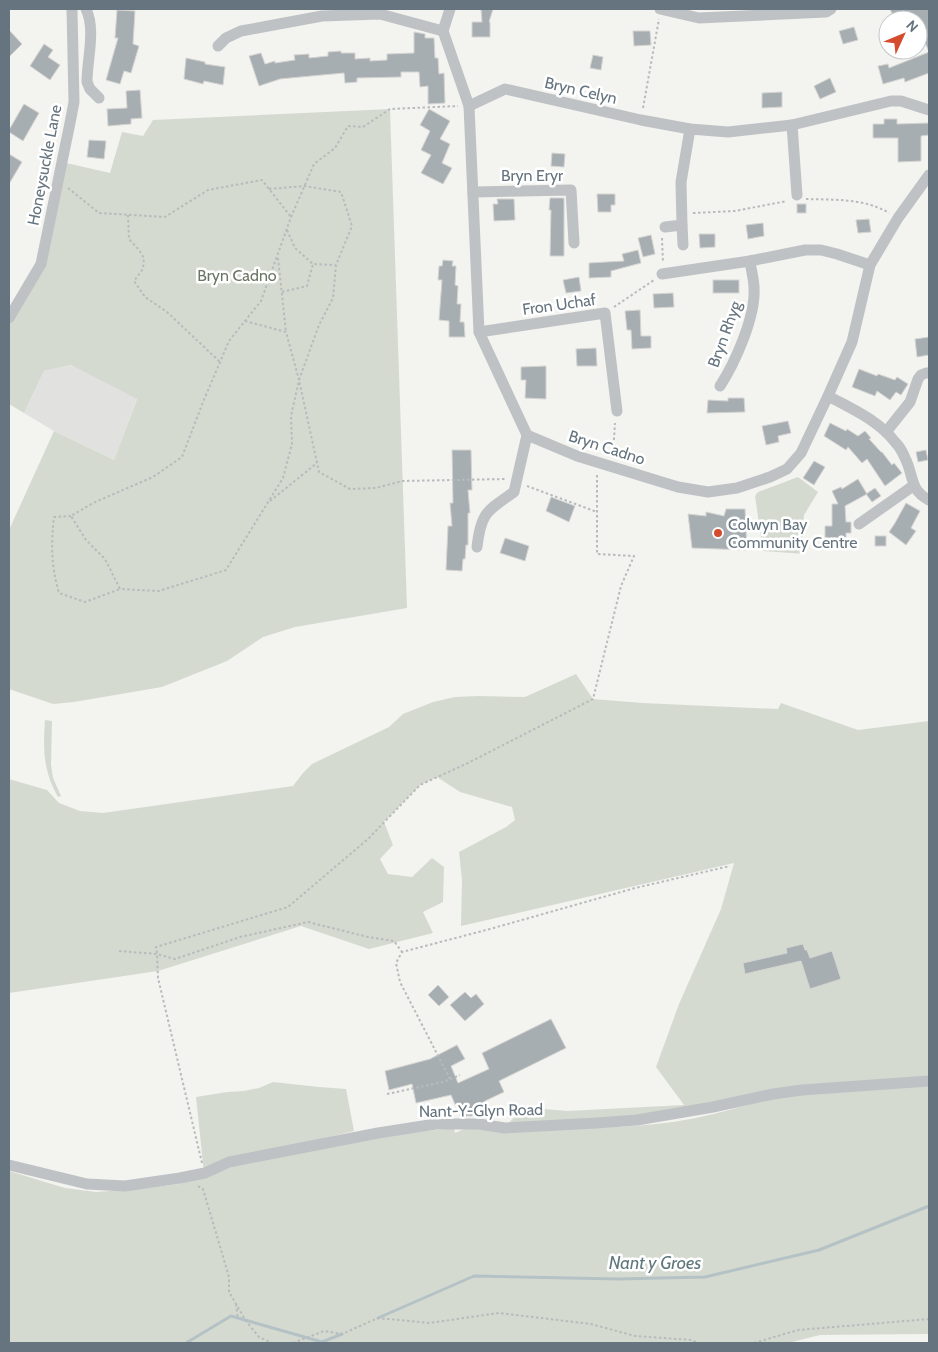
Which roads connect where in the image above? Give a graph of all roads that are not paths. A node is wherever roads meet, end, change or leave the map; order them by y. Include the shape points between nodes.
1 (72, 9) edge
2 (86, 9) edge
3 (450, 9) edge
4 (660, 9) edge
5 (831, 9) edge
6 (443, 31) junction
7 (218, 46) dead end
8 (99, 98) dead end
9 (469, 106) junction
10 (929, 110) edge
11 (792, 125) junction
12 (690, 129) junction
13 (929, 175) edge
14 (473, 192) junction
15 (797, 198) road end
16 (681, 219) junction
17 (665, 227) road end
18 (574, 243) dead end
19 (683, 245) dead end
20 (750, 261) junction
21 (870, 265) junction
22 (663, 274) road end
23 (9, 318) edge
24 (479, 332) junction
25 (929, 373) edge
26 (720, 386) dead end
27 (828, 396) junction
28 (617, 410) road end
29 (886, 432) junction
30 (527, 435) junction
31 (914, 486) junction
32 (929, 500) edge
33 (873, 514) junction
34 (859, 524) dead end
35 (879, 526) dead end
36 (477, 547) dead end
37 (929, 1081) edge
38 (9, 1165) edge

1 - 23 street, Honeysuckle Lane via 74,102 41,264
2 - 8 street via 91,27 87,82
3 - 6 street
4 - 5 street via 699,18 826,12
6 - 7 street via 380,14 322,16 241,31
6 - 9 street
9 - 12 street, Bryn Celyn via 505,89
9 - 14 street
10 - 11 street, Bryn Celyn via 891,100
11 - 12 street, Bryn Celyn via 728,132
11 - 15 street
12 - 16 street via 681,182
13 - 21 street, Bryn Cadno
14 - 18 street, Bryn Eryr via 571,190
14 - 24 street
16 - 17 street
16 - 19 street
20 - 21 street via 804,250 821,250
20 - 22 street
20 - 26 street, Bryn Rhyg via 753,310 735,360
21 - 27 street, Bryn Cadno via 852,342
24 - 28 street, Fron Uchaf via 605,313
24 - 30 street
25 - 29 street via 918,379 910,402
27 - 29 street
27 - 30 street, Bryn Cadno via 801,453 788,469 746,486 708,492 678,487 577,456
29 - 31 street via 906,458
30 - 36 street via 514,492 487,512 478,533
31 - 32 street
31 - 33 street
33 - 34 street
33 - 35 street
37 - 38 street, Nant-Y-Glyn Road via 802,1090 637,1120 505,1128 436,1124 378,1132 229,1162 204,1173 124,1186 87,1184

